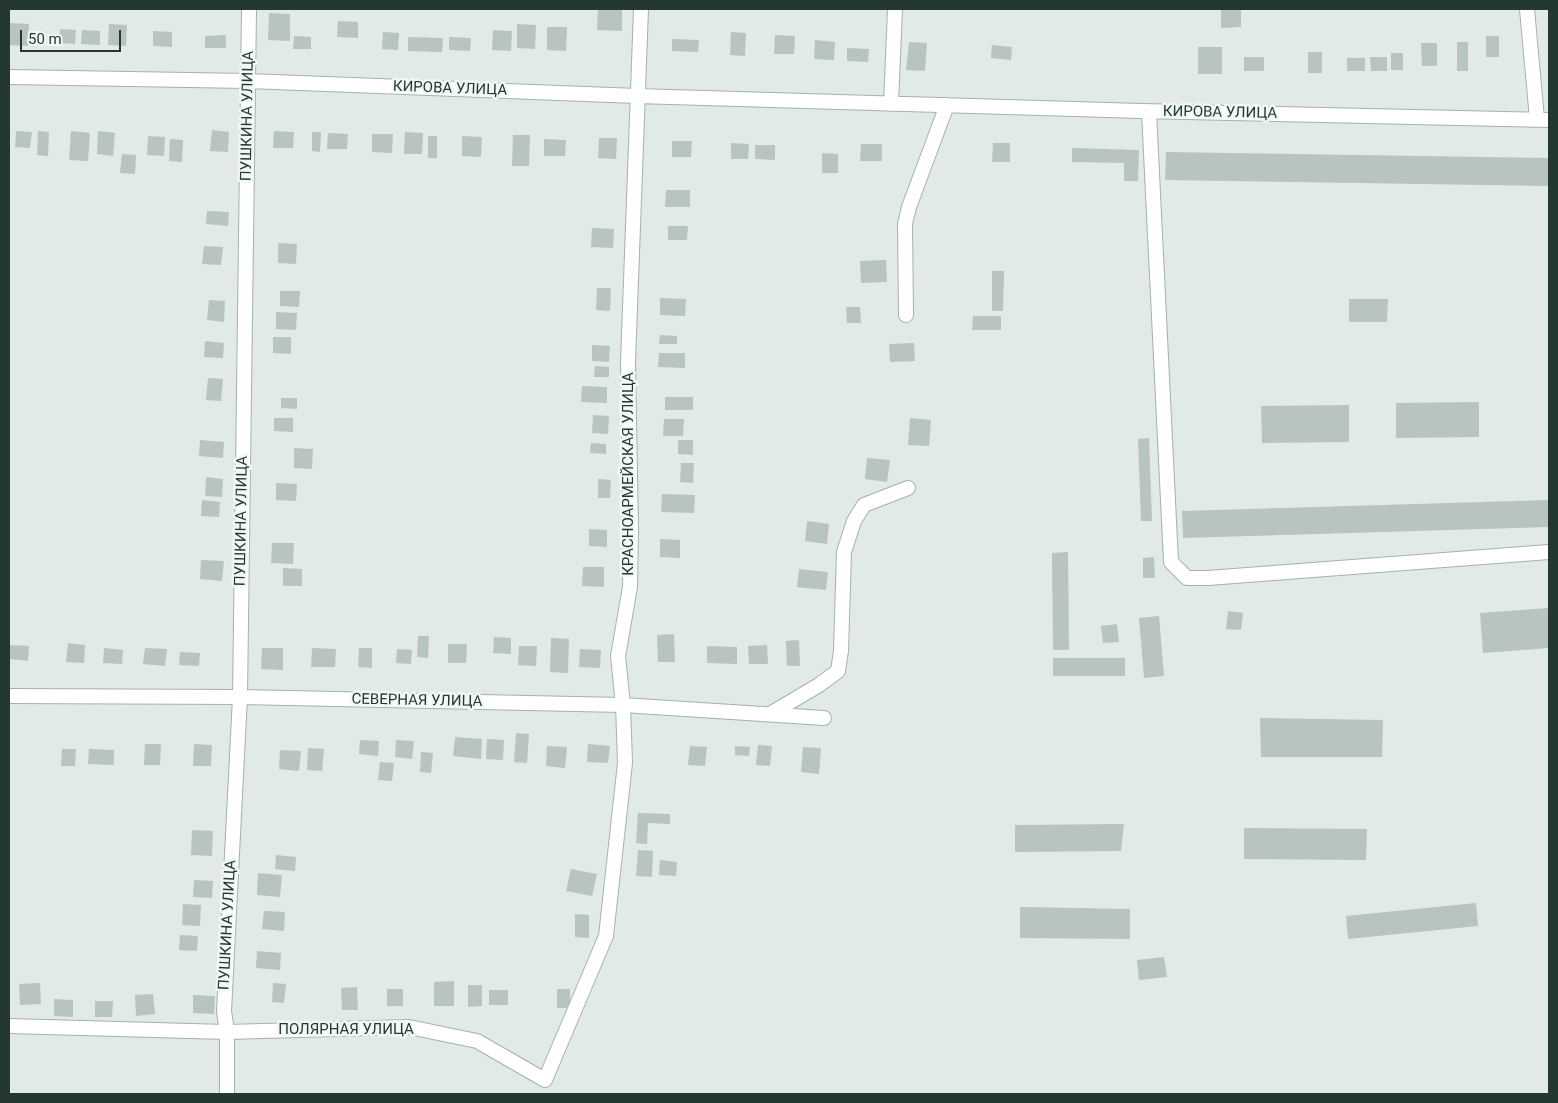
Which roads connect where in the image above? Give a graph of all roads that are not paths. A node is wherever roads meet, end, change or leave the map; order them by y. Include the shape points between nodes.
1 (249, 9) edge
2 (641, 9) edge
3 (895, 9) edge
4 (1527, 9) edge
5 (9, 77) edge
6 (248, 81) junction
7 (637, 96) junction
8 (891, 104) junction
9 (947, 105) junction
10 (1149, 112) junction
11 (1543, 120) edge
12 (906, 315) dead end
13 (908, 488) dead end
14 (1549, 552) edge
15 (9, 696) edge
16 (240, 697) junction
17 (623, 705) junction
18 (770, 714) junction
19 (824, 718) dead end
20 (606, 936) joint
21 (9, 1026) edge
22 (227, 1032) junction
23 (228, 1094) edge

1 - 6 street, ПУШКИНА УЛИЦА
2 - 7 street, КРАСНОАРМЕЙСКАЯ УЛИЦА
3 - 8 street
4 - 11 street
5 - 6 street, КИРОВА УЛИЦА
6 - 7 street, КИРОВА УЛИЦА
6 - 16 street, ПУШКИНА УЛИЦА
7 - 8 street, КИРОВА УЛИЦА
7 - 17 street, КРАСНОАРМЕЙСКАЯ УЛИЦА via 628,362 630,587 618,656
8 - 9 street, КИРОВА УЛИЦА
9 - 10 street, КИРОВА УЛИЦА
9 - 12 street via 909,207 906,224
10 - 11 street, КИРОВА УЛИЦА
10 - 14 street via 1171,562 1187,578 1208,578
13 - 18 street via 864,506 854,521 844,552 838,671
15 - 16 street, СЕВЕРНАЯ УЛИЦА
16 - 17 street, СЕВЕРНАЯ УЛИЦА
16 - 22 street, ПУШКИНА УЛИЦА via 224,1011
17 - 18 street, СЕВЕРНАЯ УЛИЦА
17 - 20 street, КРАСНОАРМЕЙСКАЯ УЛИЦА via 625,763
18 - 19 street, СЕВЕРНАЯ УЛИЦА
20 - 22 street, ПОЛЯРНАЯ УЛИЦА via 545,1080 476,1041 409,1027
21 - 22 street, ПОЛЯРНАЯ УЛИЦА
22 - 23 street, ПУШКИНА УЛИЦА

